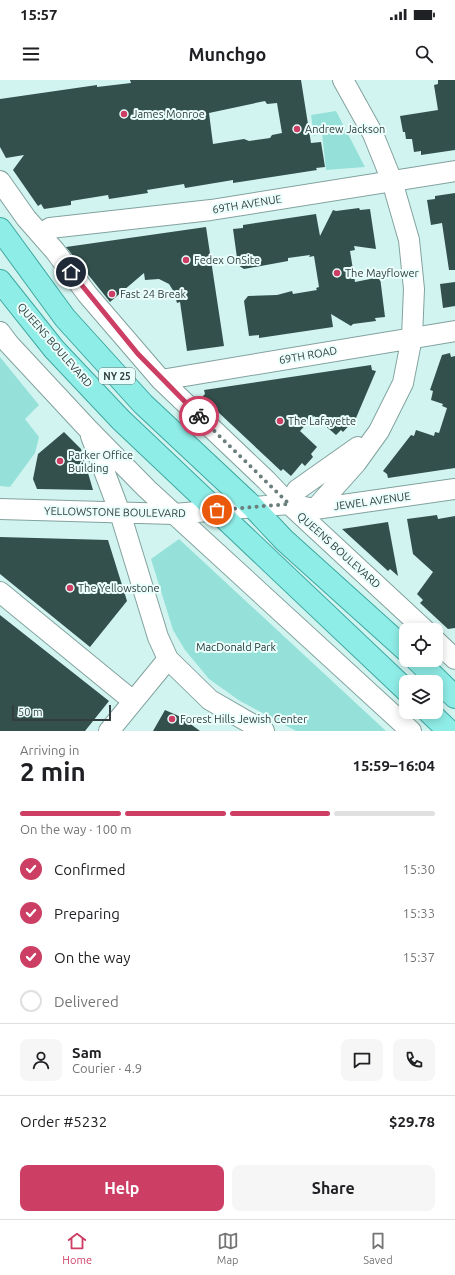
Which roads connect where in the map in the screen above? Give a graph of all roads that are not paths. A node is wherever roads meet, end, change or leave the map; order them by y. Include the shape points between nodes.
1 (343, 80) edge
2 (455, 171) edge
3 (0, 181) edge
4 (392, 181) junction
5 (0, 230) edge
6 (40, 234) junction
7 (0, 281) edge
8 (455, 331) edge
9 (0, 332) edge
10 (412, 337) junction
11 (161, 380) junction
12 (89, 430) junction
13 (379, 431) junction
14 (455, 489) edge
15 (289, 504) junction
16 (253, 507) junction
17 (315, 508) junction
18 (0, 509) edge
19 (217, 510) junction
20 (120, 513) junction
21 (174, 514) junction
22 (0, 592) edge
23 (417, 623) edge
24 (399, 644) edge
25 (443, 646) edge
26 (454, 655) edge
27 (168, 659) junction
28 (424, 667) edge
29 (426, 667) edge
30 (399, 683) edge
31 (455, 686) edge
32 (455, 697) edge
33 (133, 701) junction
34 (437, 719) edge
35 (109, 731) edge
36 (264, 731) edge
37 (411, 731) edge
38 (450, 731) edge

1 - 4 street via 373,134
2 - 4 street, 69TH AVENUE
3 - 6 street, QUEENS BOULEVARD
4 - 6 street, 69TH AVENUE via 211,210 50,228
4 - 10 street via 408,240 414,289
5 - 16 main road, NY 25 via 65,318 103,362 143,404
6 - 11 street, QUEENS BOULEVARD via 87,294
7 - 19 main road, QUEENS BOULEVARD / NY 25 via 54,349 111,409
8 - 10 street, 69TH ROAD
9 - 12 street
10 - 11 street, 69TH ROAD
10 - 13 street via 404,383
11 - 15 street, QUEENS BOULEVARD
12 - 20 street
12 - 21 street
13 - 15 street via 297,490
13 - 17 street via 356,463
14 - 17 street, JEWEL AVENUE
15 - 16 street, JEWEL AVENUE
15 - 17 street, JEWEL AVENUE
15 - 23 street, QUEENS BOULEVARD
16 - 19 street, YELLOWSTONE BOULEVARD
16 - 24 main road, NY 25 via 284,540
18 - 20 street, YELLOWSTONE BOULEVARD
19 - 21 street, YELLOWSTONE BOULEVARD
19 - 30 main road, QUEENS BOULEVARD / NY 25
20 - 21 street, YELLOWSTONE BOULEVARD
20 - 27 street via 158,637
21 - 37 street
22 - 33 street
25 - 26 street
27 - 33 street
27 - 36 street via 210,700
28 - 32 main road
29 - 31 main road
33 - 35 street
34 - 38 main road

